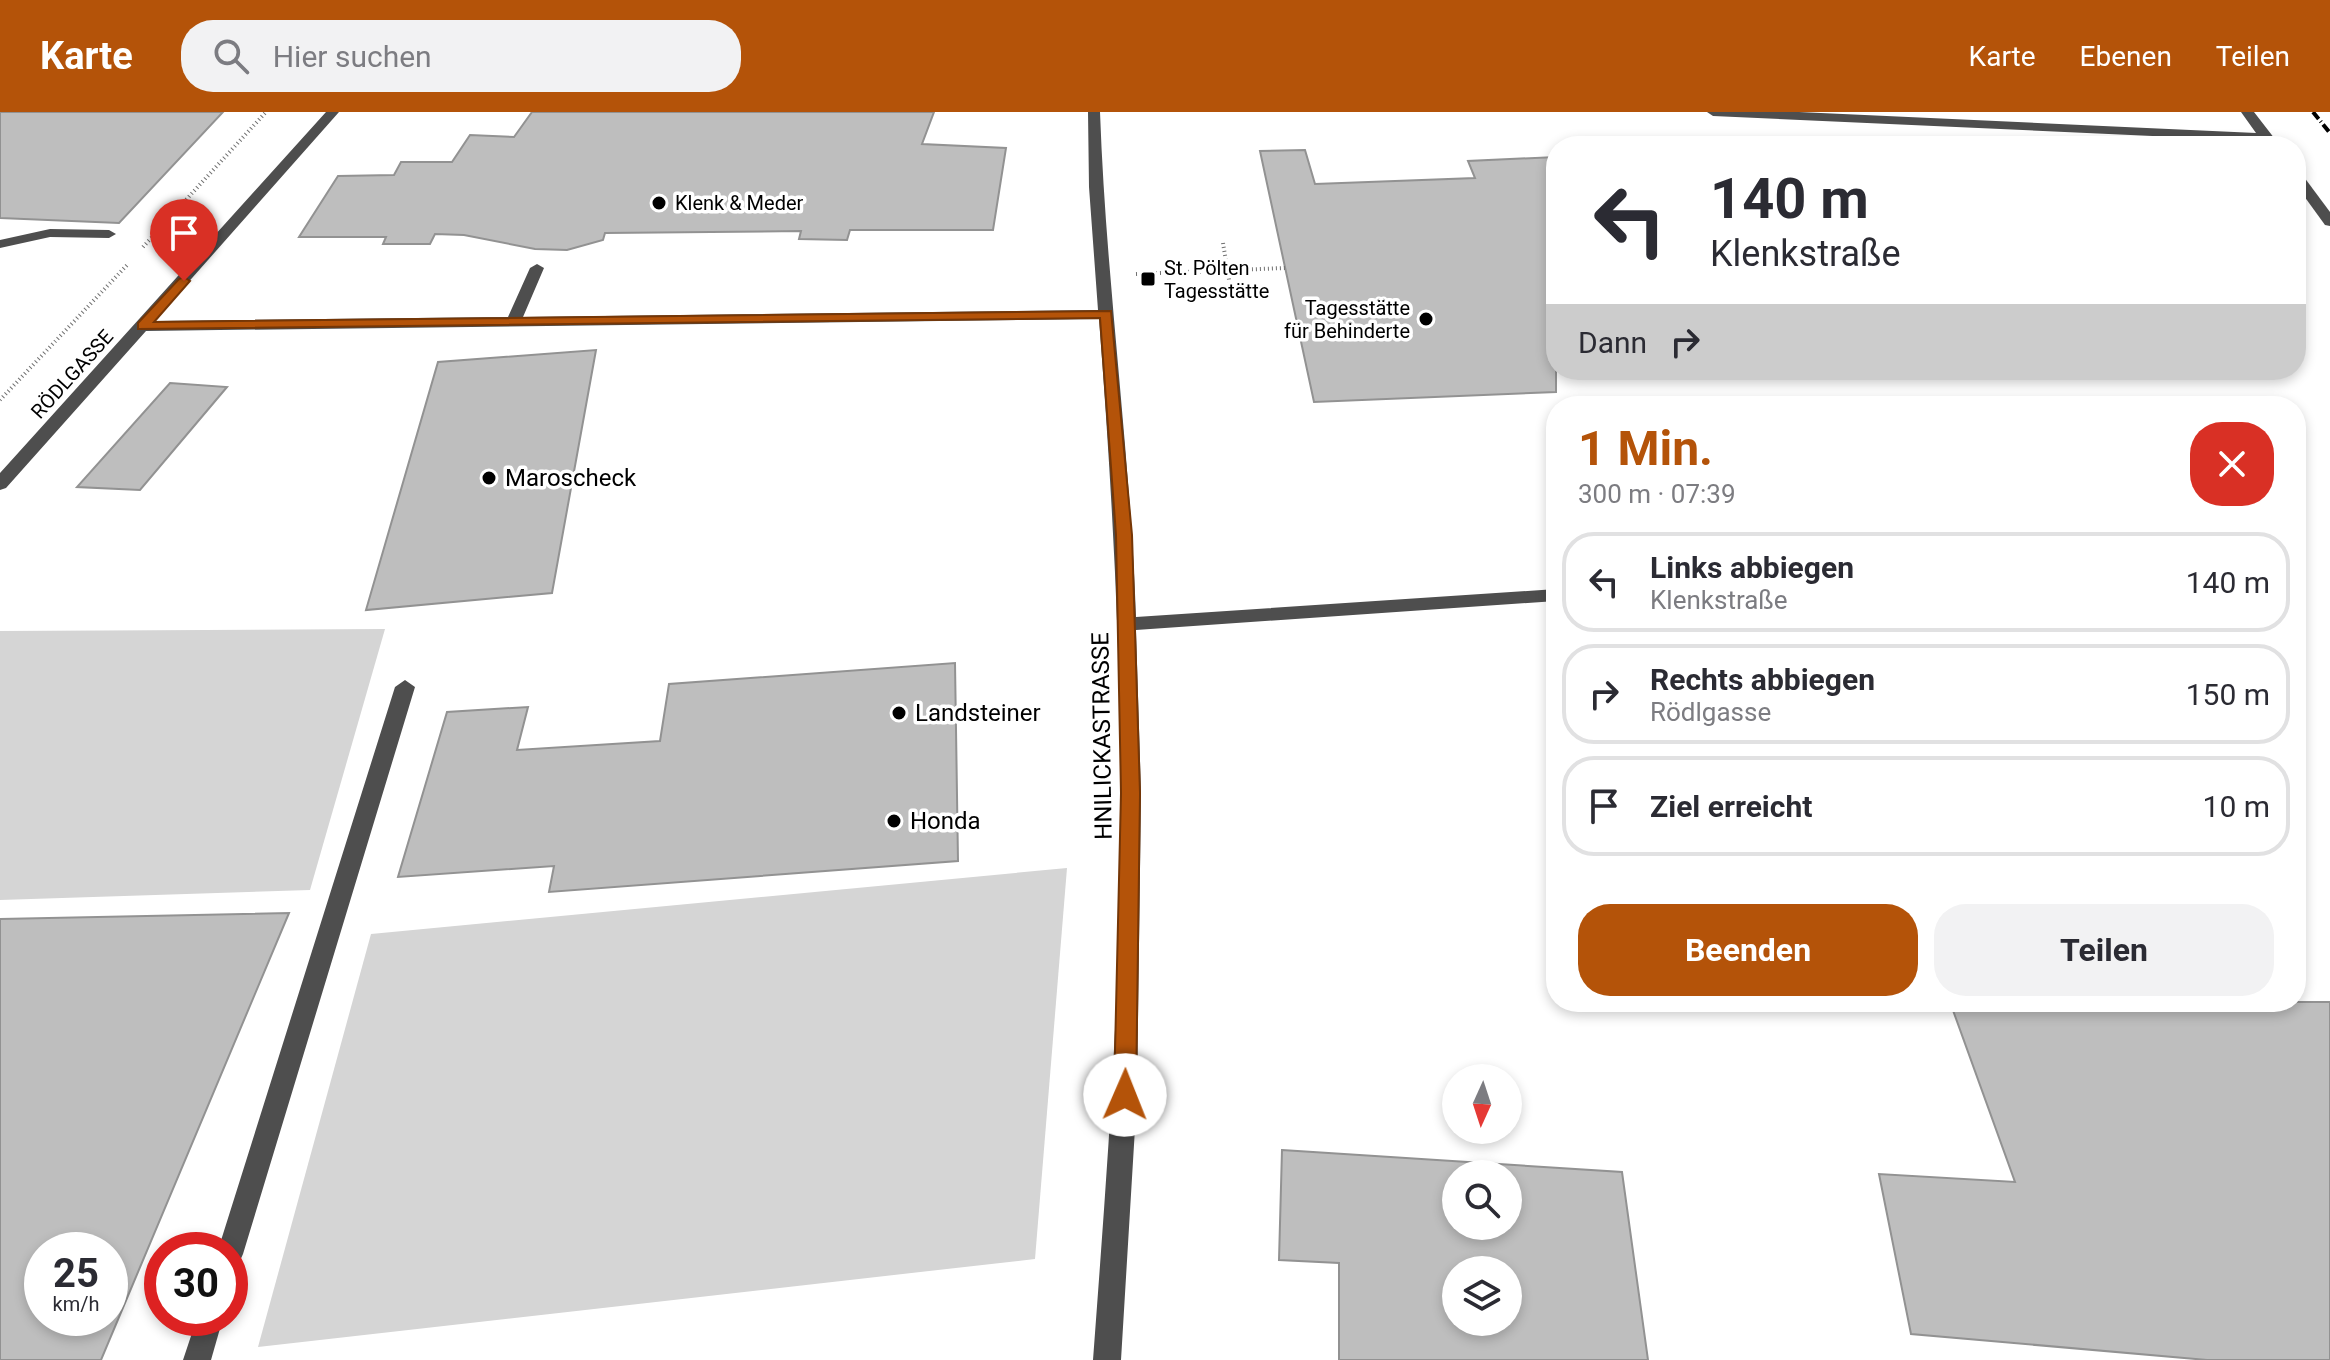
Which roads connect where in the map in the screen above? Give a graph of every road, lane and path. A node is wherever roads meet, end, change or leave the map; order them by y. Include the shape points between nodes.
1 (333, 112) edge
2 (1094, 112) edge
3 (1713, 112) edge
4 (2247, 112) edge
5 (2159, 136) edge
6 (2265, 136) edge
7 (2306, 190) edge
8 (2330, 222) edge
9 (109, 234) dead end
10 (1223, 243) dead end
11 (0, 244) edge
12 (537, 268) dead end
13 (1285, 268) dead end
14 (1227, 270) junction
15 (1103, 276) junction
16 (1232, 298) dead end
17 (1106, 314) junction
18 (513, 322) junction
19 (143, 326) junction
20 (0, 484) edge
21 (1546, 596) edge
22 (1126, 624) junction
23 (405, 687) dead end
24 (237, 1232) edge
25 (204, 1336) edge
26 (197, 1360) edge
27 (1107, 1360) edge

1 - 19 street, RÖDLGASSE
2 - 15 street, HNILICKASTRASSE
3 - 5 street
4 - 6 street
7 - 8 street
9 - 11 street via 50,233
10 - 14 path
12 - 18 street
13 - 14 path
14 - 15 path
14 - 16 path
15 - 17 street, HNILICKASTRASSE
17 - 18 street
17 - 22 street, HNILICKASTRASSE
18 - 19 street
19 - 20 street, RÖDLGASSE
21 - 22 street
22 - 27 street, HNILICKASTRASSE via 1131,793 1125,1095
23 - 24 street
25 - 26 street

